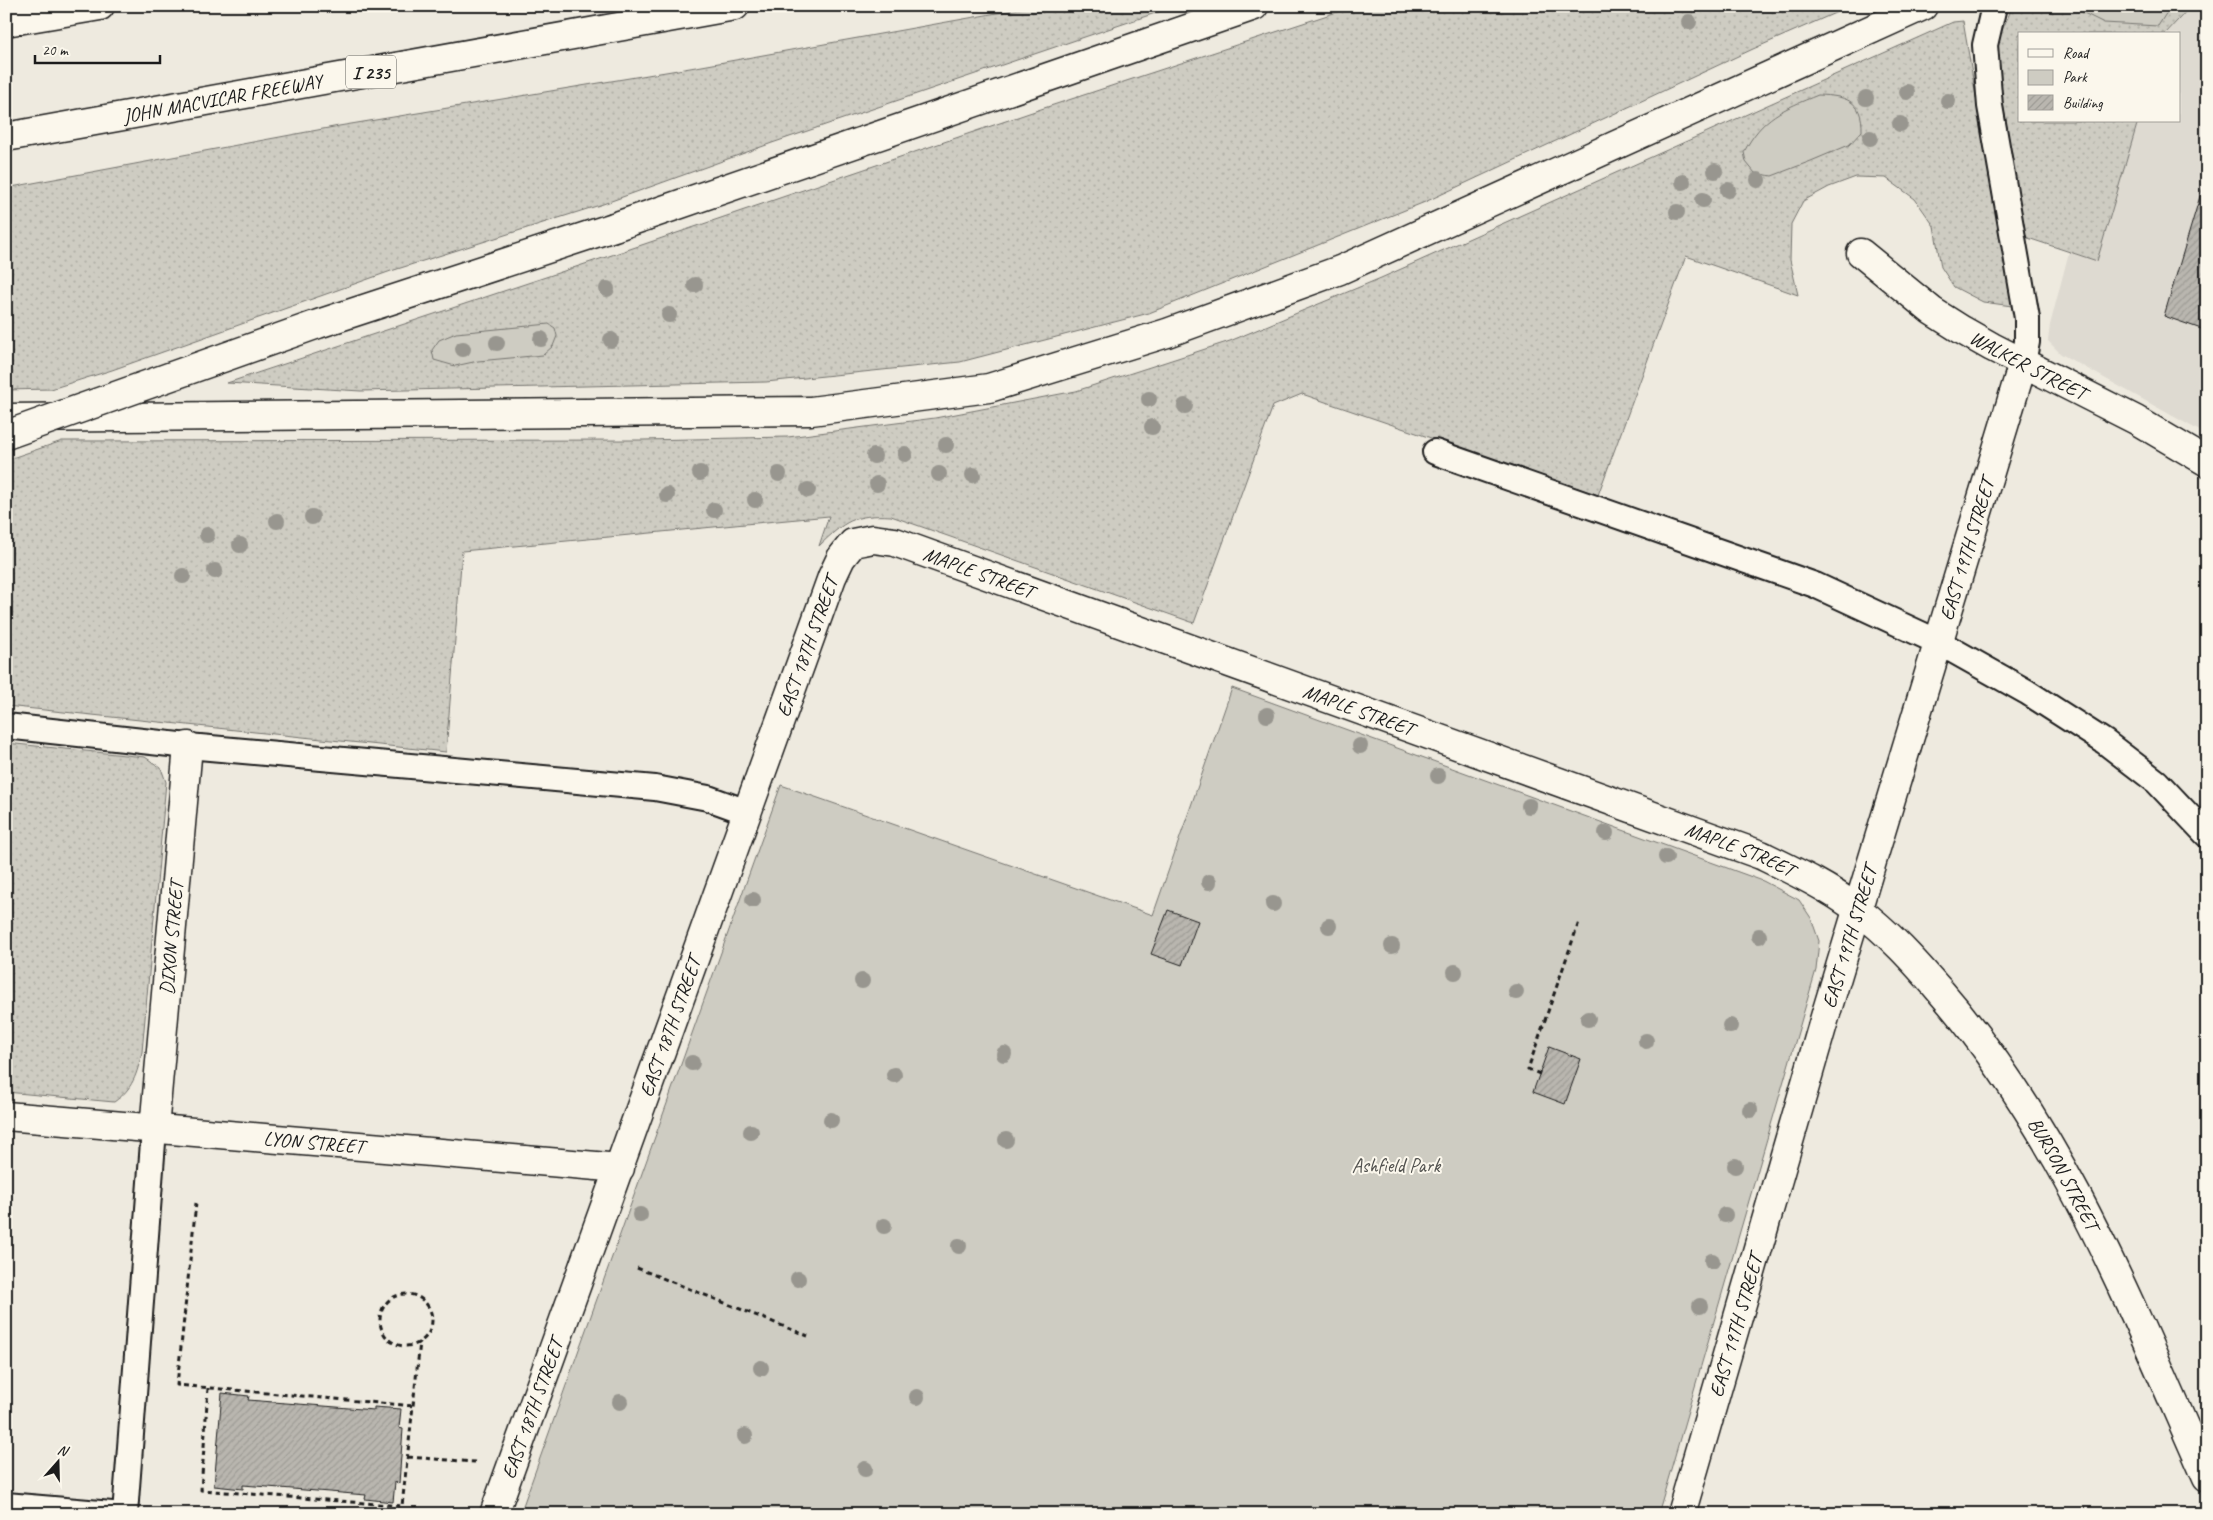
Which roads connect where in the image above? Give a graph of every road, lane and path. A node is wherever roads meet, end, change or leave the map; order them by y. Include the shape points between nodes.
1 (100, 6) edge
2 (735, 6) edge
3 (1254, 6) edge
4 (1923, 6) edge
5 (1994, 6) edge
6 (6, 22) edge
7 (6, 137) edge
8 (1861, 253) dead end
9 (2023, 362) junction
10 (6, 418) edge
11 (6, 435) edge
12 (1435, 452) dead end
13 (2207, 462) edge
14 (853, 543) joint
15 (1938, 642) junction
16 (6, 726) edge
17 (188, 746) junction
18 (747, 812) junction
19 (2207, 835) edge
20 (1857, 909) junction
21 (1579, 922) dead end
22 (1540, 1074) dead end
23 (6, 1116) edge
24 (154, 1129) junction
25 (620, 1168) junction
26 (196, 1202) dead end
27 (637, 1268) dead end
28 (808, 1336) dead end
29 (420, 1342) junction
30 (208, 1388) junction
31 (414, 1406) junction
32 (408, 1457) junction
33 (470, 1462) dead end
34 (2207, 1478) edge
35 (6, 1505) edge
36 (112, 1514) edge
37 (125, 1514) edge
38 (494, 1514) edge
39 (1681, 1514) edge

1 - 6 main road
2 - 7 main road, JOHN MACVICAR FREEWAY / I 235
3 - 11 main road, bridge via 614,227 318,324
4 - 10 main road via 1340,270 1166,333 989,388 812,411
5 - 9 lane via 1985,45 1990,106 2027,318
8 - 9 main road, WALKER STREET via 1932,311
9 - 13 main road, WALKER STREET via 2136,420
9 - 15 main road, EAST 19TH STREET
12 - 15 lane via 1815,585
14 - 18 main road, EAST 18TH STREET via 832,577
14 - 20 main road, MAPLE STREET via 873,539 895,542 1761,855 1803,875
15 - 19 lane via 2105,742 2157,782
15 - 20 main road, EAST 19TH STREET
16 - 17 lane
17 - 18 lane via 655,788 708,798
17 - 24 main road, DIXON STREET
18 - 25 main road, EAST 18TH STREET
20 - 34 main road, BURSON STREET via 1892,938 1962,1016 2039,1127 2105,1249
20 - 39 main road, EAST 19TH STREET
21 - 22 path via 1528,1069
23 - 24 main road, LYON STREET
24 - 25 main road, LYON STREET
24 - 37 lane
25 - 38 main road, EAST 18TH STREET
26 - 30 path via 177,1385
27 - 28 path
29 - 29 path via 431,1328 431,1311 420,1297 412,1294 395,1296 383,1307 380,1316 383,1332 388,1339 404,1346
29 - 31 path
30 - 31 path
30 - 32 path via 201,1490 402,1506
31 - 32 path
32 - 33 path
35 - 36 lane

